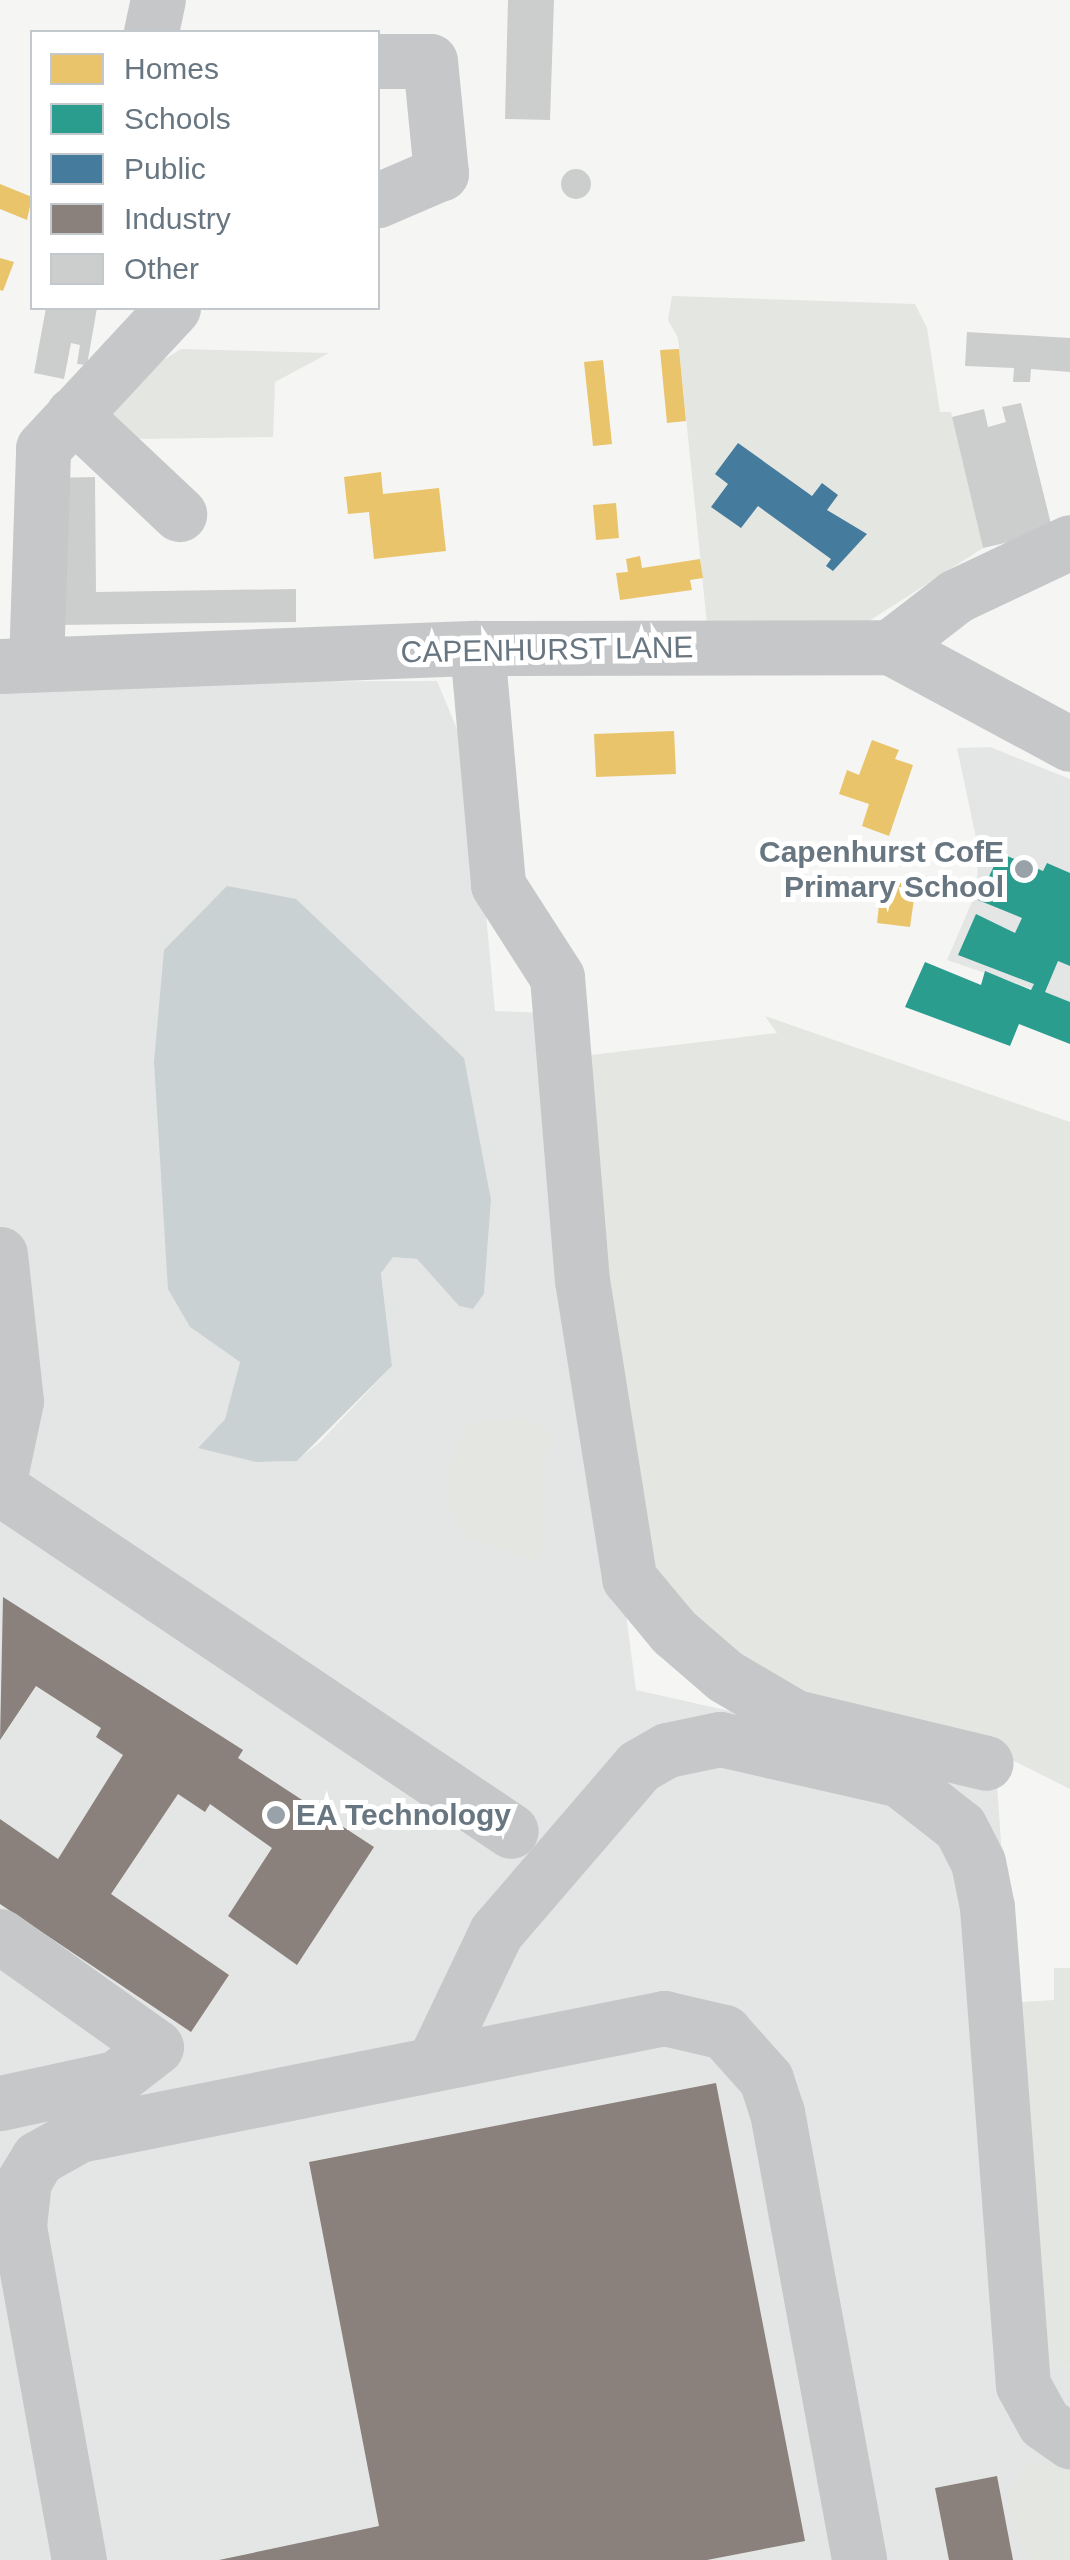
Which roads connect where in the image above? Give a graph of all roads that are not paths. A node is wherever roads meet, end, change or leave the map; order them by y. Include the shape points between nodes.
1 (158, 0) edge
2 (151, 30) edge
3 (380, 62) edge
4 (380, 199) edge
5 (174, 310) edge
6 (73, 414) junction
7 (178, 514) dead end
8 (1070, 542) edge
9 (890, 647) junction
10 (478, 648) junction
11 (18, 665) edge
12 (1070, 744) edge
13 (0, 1254) edge
14 (0, 1476) edge
15 (0, 1488) edge
16 (986, 1762) dead end
17 (511, 1831) dead end
18 (0, 1936) edge
19 (432, 2064) junction
20 (0, 2102) edge
21 (1070, 2441) edge
22 (79, 2560) edge
23 (860, 2560) edge

1 - 2 street
3 - 4 street via 430,61 441,173
5 - 6 street
6 - 7 street
6 - 11 street via 43,448
8 - 9 street via 956,596
9 - 10 street, CAPENHURST LANE
9 - 12 street, CAPENHURST LANE
10 - 11 street, CAPENHURST LANE
10 - 16 street via 498,885 557,977 582,1280 629,1578 674,1632 724,1676 795,1717
13 - 14 street via 16,1402
15 - 17 street
18 - 20 street via 156,2046 116,2078
19 - 21 street via 496,1932 616,1786 653,1758 720,1739 900,1780 960,1826 978,1862 1024,2384 1044,2423
19 - 22 street via 79,2134 38,2158 24,2181 19,2226
19 - 23 street via 664,2018 724,2032 746,2052 777,2112

